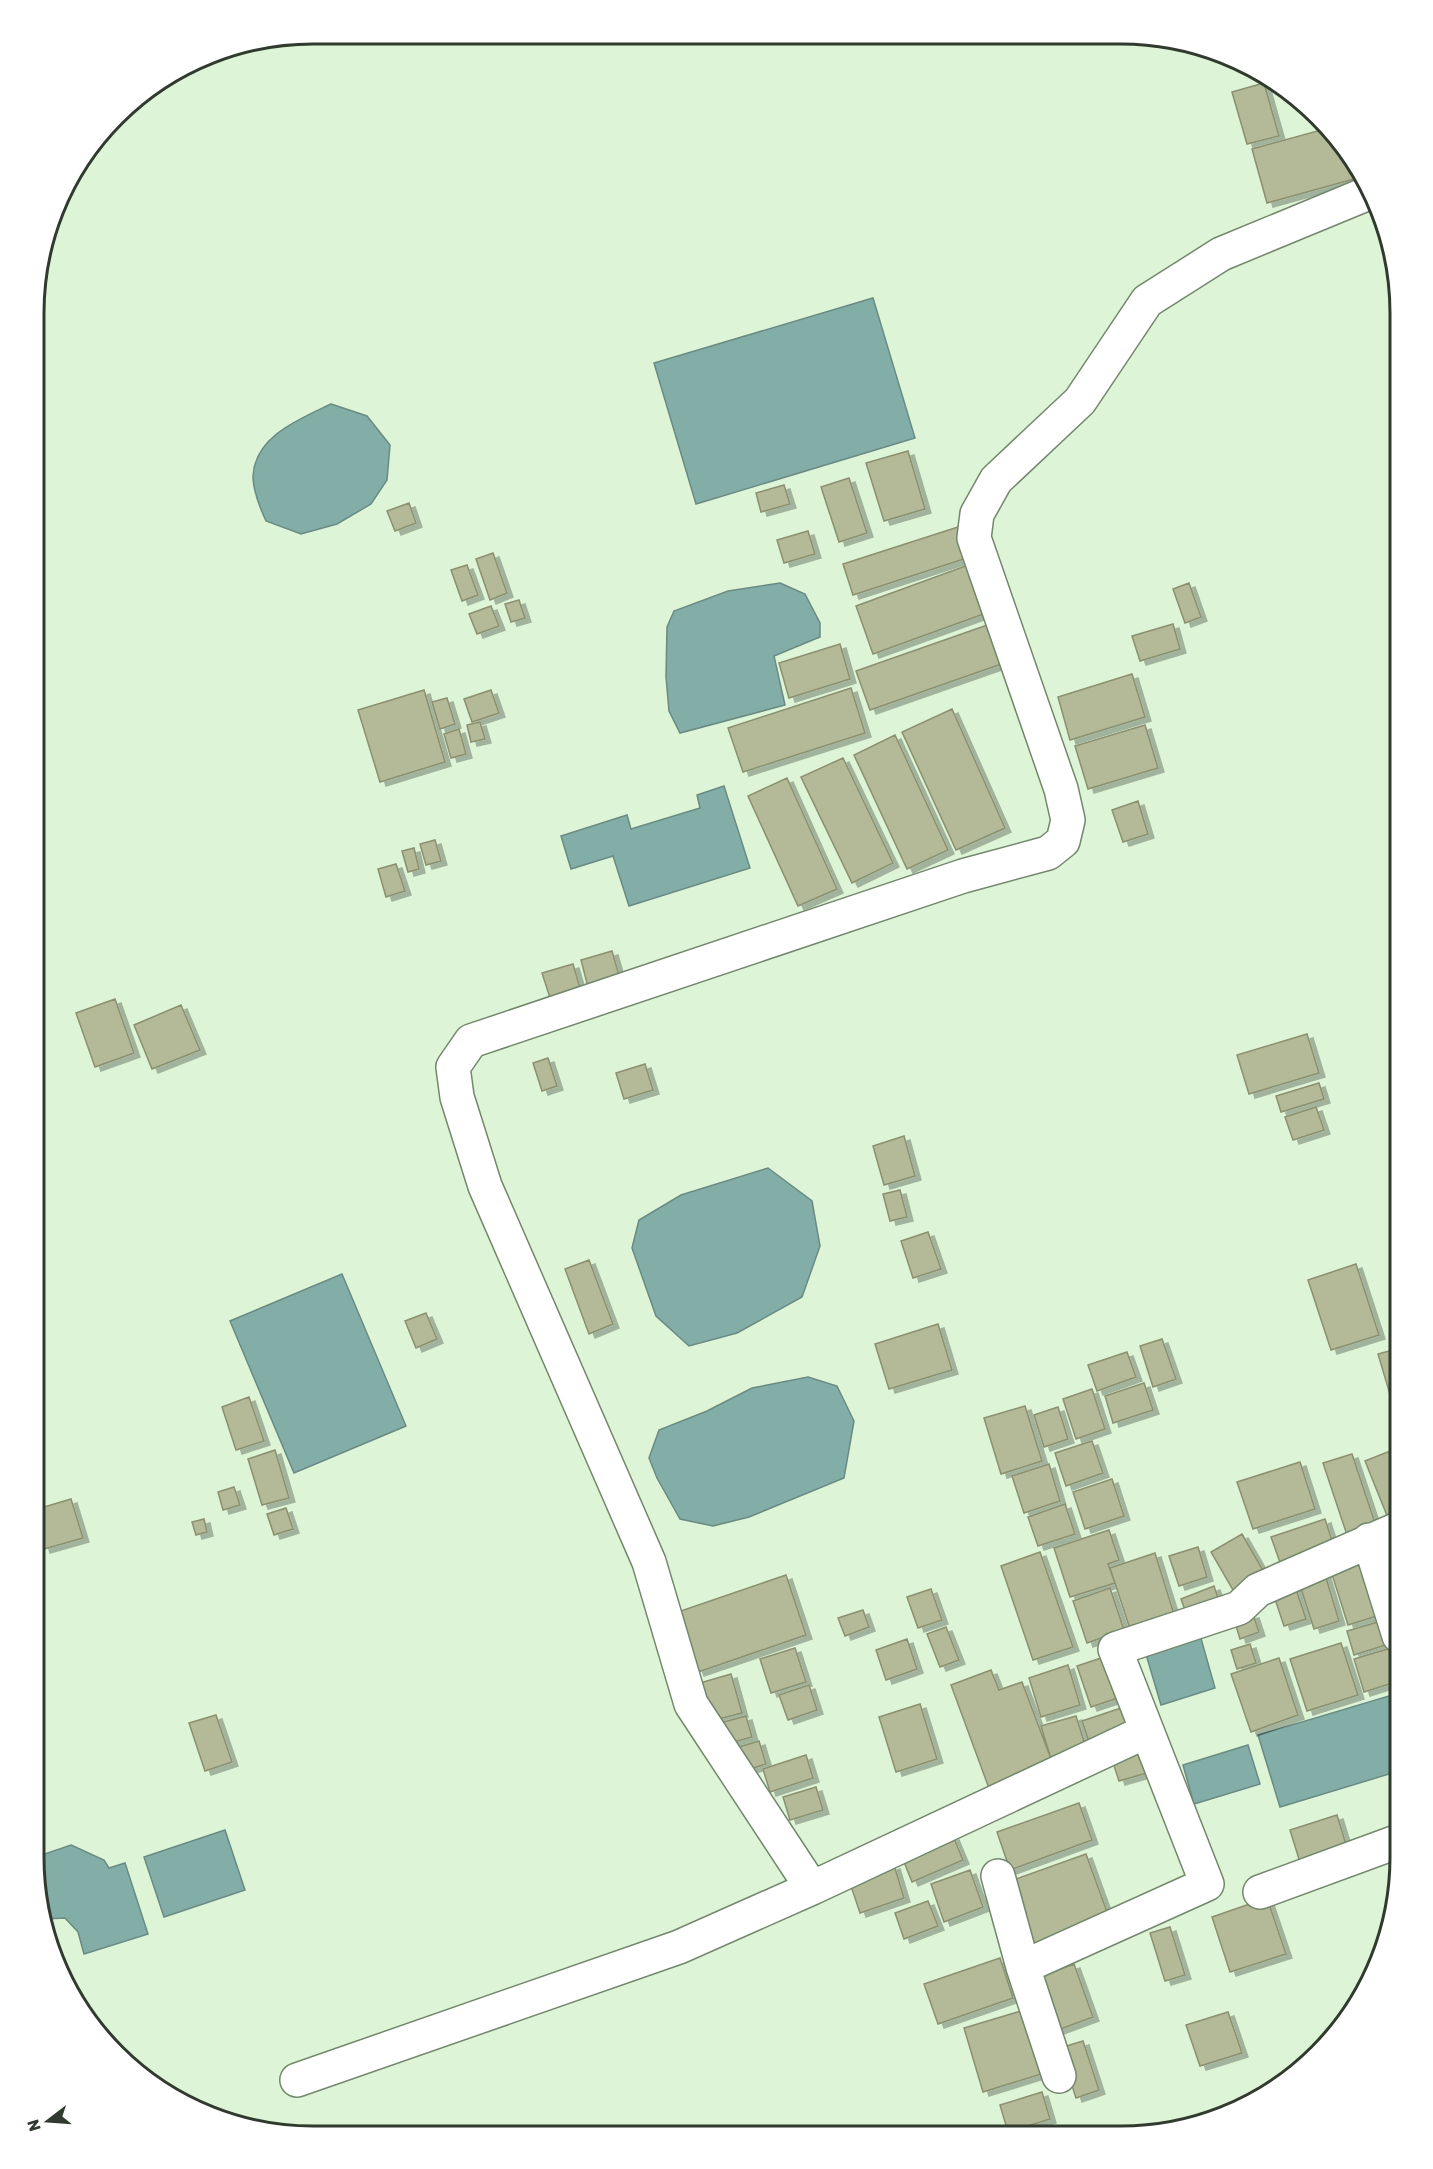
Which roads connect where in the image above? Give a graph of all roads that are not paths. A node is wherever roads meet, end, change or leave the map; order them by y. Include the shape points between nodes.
1 (1363, 195) edge
2 (1390, 1532) edge
3 (1369, 1540) junction
4 (1390, 1605) edge
5 (1147, 1731) junction
6 (1390, 1844) edge
7 (998, 1876) dead end
8 (812, 1888) junction
9 (1260, 1892) dead end
10 (1023, 1967) junction
11 (1059, 2076) dead end
12 (297, 2079) dead end

1 - 8 street via 1221,254 1146,301 1080,401 996,480 977,514 974,538 1061,789 1068,820 1063,841 1048,853 963,876 471,1041 453,1067 457,1097 485,1186 649,1562 692,1704
2 - 3 street
3 - 4 street
3 - 5 street via 1258,1590 1239,1608 1115,1649
5 - 8 street
5 - 10 street via 1207,1884
6 - 9 street
7 - 10 street
8 - 12 street via 679,1947
10 - 11 street

